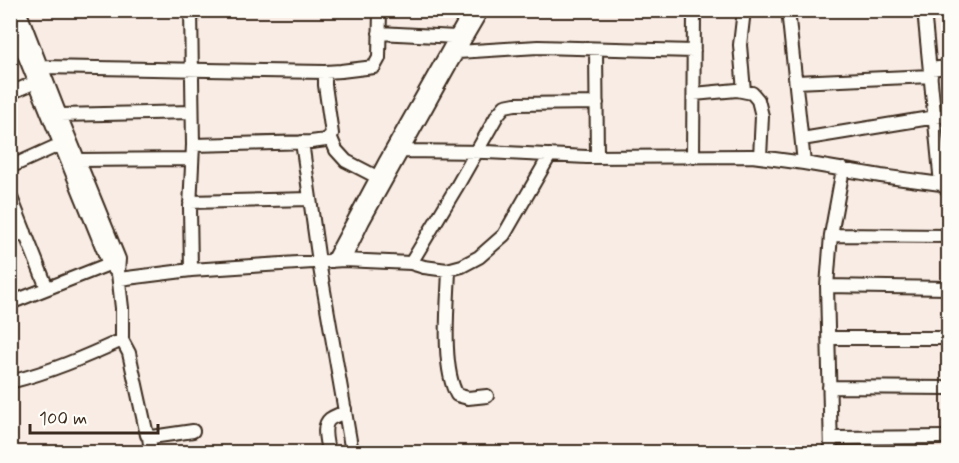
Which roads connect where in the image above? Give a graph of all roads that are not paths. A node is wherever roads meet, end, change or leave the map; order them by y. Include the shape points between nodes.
1 (19, 10) edge
2 (191, 10) edge
3 (380, 10) edge
4 (471, 10) edge
5 (482, 10) edge
6 (694, 10) edge
7 (744, 10) edge
8 (788, 10) edge
9 (924, 10) edge
10 (11, 21) edge
11 (379, 33) junction
12 (456, 37) junction
13 (596, 49) junction
14 (694, 51) junction
15 (458, 52) junction
16 (41, 67) junction
17 (948, 68) edge
18 (192, 70) junction
19 (325, 72) junction
20 (930, 73) junction
21 (36, 82) junction
22 (796, 82) junction
23 (744, 91) junction
24 (10, 93) edge
25 (694, 94) junction
26 (597, 104) junction
27 (192, 112) junction
28 (60, 115) junction
29 (948, 115) edge
30 (935, 117) junction
31 (330, 136) junction
32 (802, 139) junction
33 (302, 142) junction
34 (62, 144) junction
35 (193, 145) junction
36 (402, 151) junction
37 (476, 152) junction
38 (550, 155) junction
39 (597, 157) junction
40 (693, 157) junction
41 (760, 157) junction
42 (192, 159) junction
43 (78, 160) junction
44 (804, 163) junction
45 (10, 167) edge
46 (843, 169) junction
47 (376, 177) junction
48 (946, 186) edge
49 (10, 195) edge
50 (310, 199) junction
51 (190, 202) junction
52 (25, 232) junction
53 (831, 235) junction
54 (948, 236) edge
55 (10, 238) edge
56 (338, 261) junction
57 (319, 262) junction
58 (411, 263) junction
59 (191, 270) junction
60 (450, 270) junction
61 (115, 272) junction
62 (827, 286) junction
63 (47, 288) junction
64 (948, 288) edge
65 (10, 303) edge
66 (948, 338) edge
67 (829, 339) junction
68 (122, 340) junction
69 (10, 382) edge
70 (829, 387) junction
71 (948, 388) edge
72 (487, 396) dead end
73 (345, 409) junction
74 (193, 431) dead end
75 (149, 437) junction
76 (948, 437) edge
77 (832, 438) junction
78 (151, 453) edge
79 (328, 453) edge
80 (352, 453) edge
81 (831, 453) edge

1 - 16 street
2 - 18 street
3 - 11 street
4 - 12 street
5 - 15 street
6 - 14 street
7 - 23 street via 740,45
8 - 22 street
9 - 20 street
10 - 21 street
11 - 12 street
11 - 19 street via 379,58 374,67
12 - 47 street
13 - 14 street
13 - 15 street via 537,47
13 - 26 street
14 - 25 street
15 - 36 street
16 - 18 street
16 - 28 street
17 - 20 street
18 - 19 street
18 - 27 street
19 - 31 street
20 - 22 street
20 - 30 street
21 - 24 street
21 - 34 street
22 - 32 street
23 - 25 street
23 - 41 street via 758,100 762,116
25 - 40 street
26 - 37 street via 505,106
26 - 39 street
27 - 28 street
27 - 35 street
28 - 43 street
29 - 30 street
30 - 32 street
30 - 48 street
31 - 33 street via 326,140
31 - 47 street via 346,161
32 - 44 street
33 - 35 street
33 - 50 street
34 - 45 street
34 - 61 street
35 - 42 street
36 - 37 street
36 - 56 street
37 - 38 street
37 - 58 street
38 - 39 street
38 - 60 street via 504,236 479,257
39 - 40 street
40 - 41 street
41 - 44 street
42 - 43 street
42 - 51 street
43 - 61 street via 119,260
44 - 46 street
46 - 48 street
46 - 53 street
47 - 56 street
49 - 52 street
50 - 51 street
50 - 57 street
51 - 59 street
52 - 55 street
52 - 63 street
53 - 54 street
53 - 62 street
56 - 57 street
56 - 58 street
57 - 59 street
57 - 73 street
58 - 60 street
59 - 61 street
60 - 72 street via 448,335 452,386 457,395
61 - 63 street
61 - 68 street
62 - 64 street
62 - 67 street
63 - 65 street
66 - 67 street
67 - 70 street
68 - 69 street via 79,360
68 - 75 street via 129,353
70 - 71 street
70 - 77 street
73 - 79 street via 327,423
73 - 80 street
74 - 75 street
75 - 78 street
76 - 77 street
77 - 81 street

